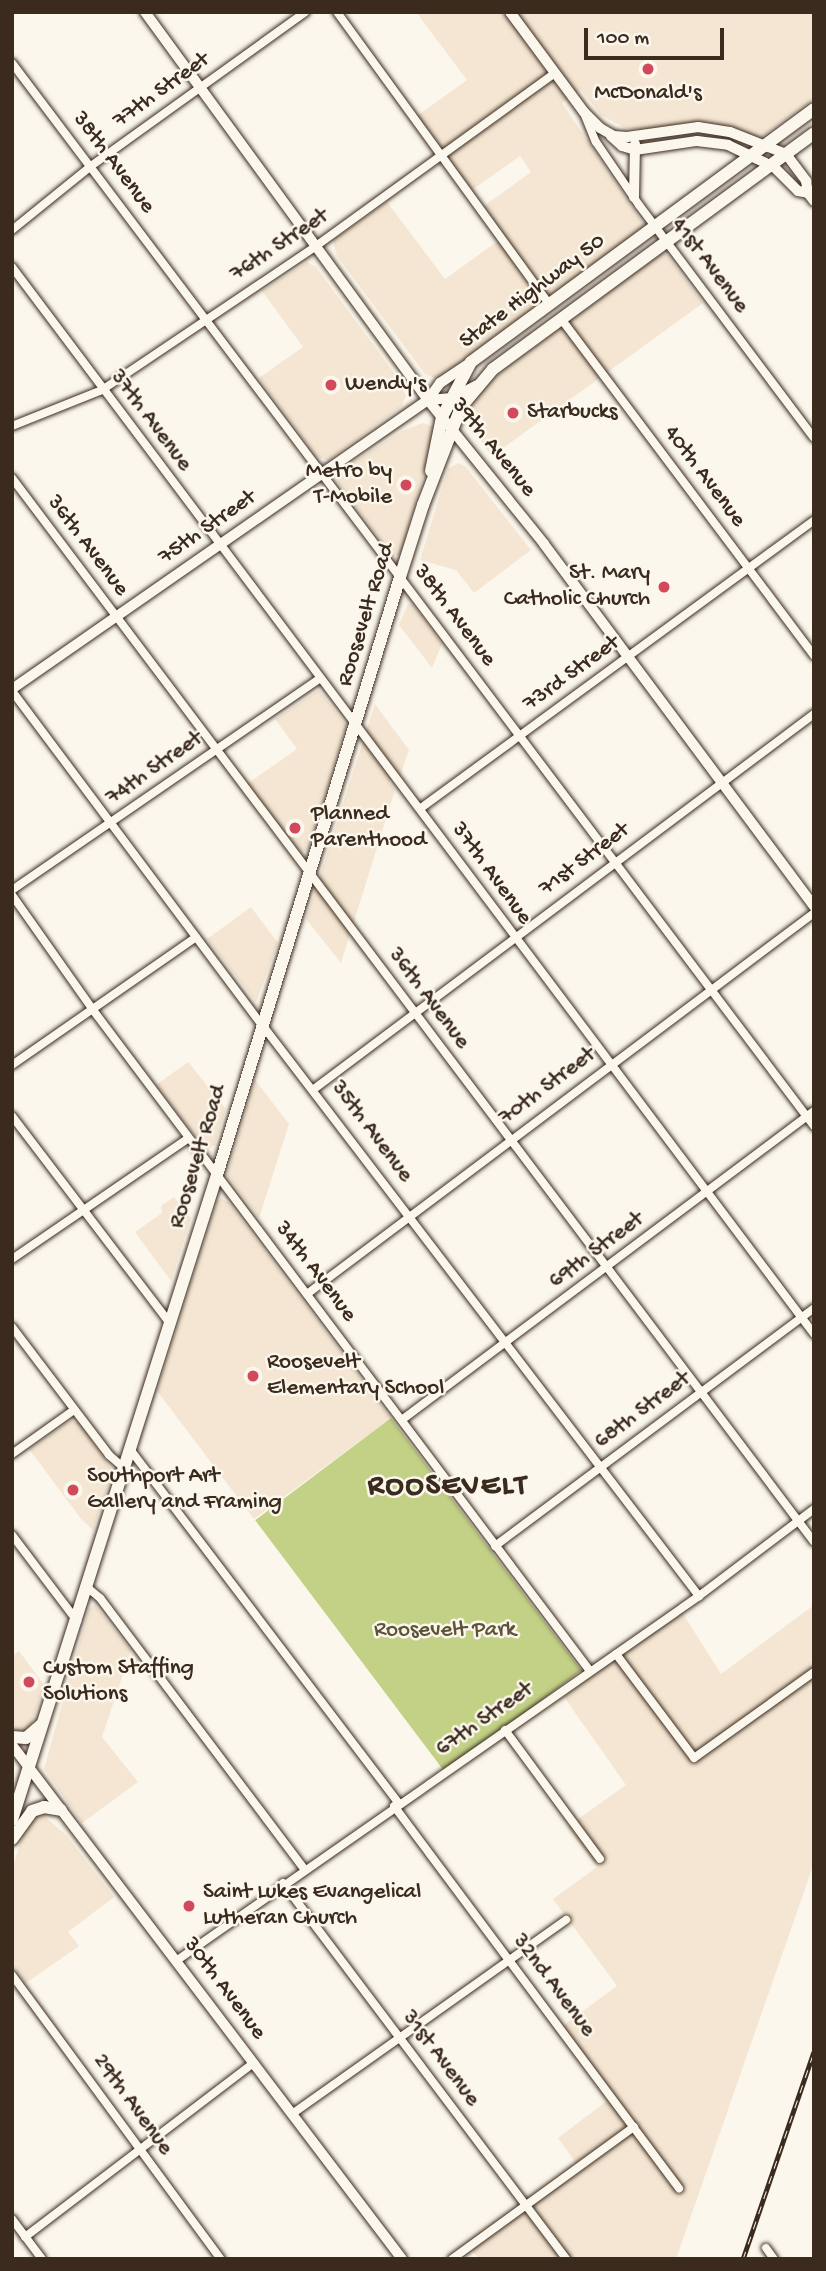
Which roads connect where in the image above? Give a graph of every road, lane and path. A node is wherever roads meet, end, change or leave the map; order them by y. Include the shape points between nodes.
1 (145, 12) edge
2 (304, 12) edge
3 (337, 12) edge
4 (510, 12) edge
5 (12, 63) edge
6 (555, 73) junction
7 (199, 88) junction
8 (814, 108) edge
9 (584, 112) junction
10 (814, 133) edge
11 (609, 134) junction
12 (636, 136) junction
13 (762, 146) junction
14 (635, 150) junction
15 (786, 154) junction
16 (750, 155) junction
17 (441, 158) junction
18 (771, 165) junction
19 (91, 166) junction
20 (634, 197) junction
21 (811, 197) edge
22 (655, 227) junction
23 (12, 230) edge
24 (666, 242) junction
25 (316, 246) junction
26 (12, 267) edge
27 (549, 304) junction
28 (208, 318) junction
29 (562, 320) junction
30 (471, 362) junction
31 (477, 385) junction
32 (102, 390) junction
33 (452, 398) junction
34 (428, 400) junction
35 (442, 417) junction
36 (12, 426) edge
37 (453, 430) junction
38 (814, 438) edge
39 (324, 472) junction
40 (12, 478) edge
41 (423, 505) junction
42 (814, 520) edge
43 (220, 545) junction
44 (748, 568) junction
45 (400, 577) junction
46 (116, 618) junction
47 (814, 656) edge
48 (628, 657) junction
49 (319, 679) junction
50 (12, 690) edge
51 (814, 714) edge
52 (355, 725) junction
53 (521, 735) junction
54 (215, 750) junction
55 (722, 783) junction
56 (421, 808) junction
57 (111, 823) junction
58 (616, 862) junction
59 (308, 873) junction
60 (12, 890) edge
61 (12, 895) edge
62 (814, 906) edge
63 (814, 913) edge
64 (197, 937) junction
65 (514, 939) junction
66 (711, 989) junction
67 (93, 1010) junction
68 (415, 1013) junction
69 (263, 1026) junction
70 (12, 1065) edge
71 (610, 1065) junction
72 (313, 1088) junction
73 (810, 1114) edge
74 (12, 1116) edge
75 (814, 1126) edge
76 (189, 1138) junction
77 (509, 1140) junction
78 (217, 1175) junction
79 (707, 1191) junction
80 (85, 1210) junction
81 (410, 1215) junction
82 (12, 1259) edge
83 (607, 1268) junction
84 (307, 1294) junction
85 (814, 1308) edge
86 (801, 1318) junction
87 (169, 1322) junction
88 (12, 1327) edge
89 (814, 1334) edge
90 (505, 1344) junction
91 (701, 1392) junction
92 (74, 1410) junction
93 (404, 1419) junction
94 (129, 1447) junction
95 (12, 1454) edge
96 (123, 1466) junction
97 (599, 1468) junction
98 (814, 1509) edge
99 (798, 1521) junction
100 (12, 1535) edge
101 (814, 1542) edge
102 (495, 1546) junction
103 (88, 1588) junction
104 (699, 1596) junction
105 (76, 1621) junction
106 (615, 1654) junction
107 (590, 1671) junction
108 (814, 1672) edge
109 (44, 1721) junction
110 (505, 1730) junction
111 (12, 1737) edge
112 (12, 1745) edge
113 (29, 1768) junction
114 (396, 1805) junction
115 (61, 1810) junction
116 (12, 1819) edge
117 (12, 1839) edge
118 (600, 1859) dead end
119 (304, 1868) junction
120 (283, 1883) junction
121 (566, 1920) dead end
122 (510, 1960) junction
123 (176, 1961) junction
124 (12, 1975) edge
125 (398, 2037) junction
126 (253, 2063) junction
127 (292, 2113) junction
128 (634, 2127) junction
129 (140, 2149) junction
130 (679, 2189) dead end
131 (527, 2205) junction
132 (12, 2219) edge
133 (25, 2237) junction
134 (766, 2248) dead end
135 (42, 2259) edge
136 (221, 2259) edge
137 (402, 2259) edge
138 (452, 2259) edge
139 (566, 2259) edge
140 (774, 2259) edge

1 - 7 street, 39th Avenue
2 - 7 street, 77th Street
3 - 17 street
4 - 6 street
5 - 19 street, 38th Avenue
6 - 9 street
6 - 17 street, 76th Street
7 - 19 street, 77th Street
7 - 25 street, 39th Avenue
8 - 13 main road, State Highway 50
9 - 11 street
9 - 20 street, 41st Avenue via 596,142
10 - 15 main road, State Highway 50
11 - 12 street
11 - 14 street
12 - 13 street via 707,127
12 - 14 street
13 - 15 street
13 - 16 main road, State Highway 50
14 - 16 street via 704,141
14 - 20 street
15 - 18 main road, State Highway 50
15 - 21 street via 806,181
16 - 18 street
16 - 22 main road, State Highway 50
17 - 25 street, 76th Street
17 - 27 street
18 - 21 street
18 - 24 main road, State Highway 50
19 - 23 street, 77th Street
19 - 28 street, 38th Avenue
20 - 22 street, 41st Avenue
22 - 24 street, 41st Avenue
22 - 27 main road, State Highway 50
24 - 29 main road, State Highway 50
24 - 38 street, 41st Avenue
25 - 28 street, 76th Street
25 - 34 street, 39th Avenue
26 - 32 street, 37th Avenue
27 - 30 main road, State Highway 50
28 - 32 street, 76th Street
28 - 39 street, 38th Avenue
29 - 31 main road, State Highway 50
29 - 44 street, 40th Avenue
30 - 33 main road, State Highway 50
30 - 34 street, 75th Street via 440,383
31 - 33 street, 75th Street
31 - 37 main road, State Highway 50 via 461,407
32 - 36 street, 76th Street
32 - 43 street, 37th Avenue
33 - 34 street, 75th Street
33 - 35 main road, State Highway 50
34 - 35 street, 39th Avenue
34 - 39 street, 75th Street
35 - 37 street, 39th Avenue
35 - 41 main road, State Highway 50
37 - 41 main road, State Highway 50
37 - 48 street, 39th Avenue
39 - 43 street, 75th Street
39 - 45 street, 38th Avenue
40 - 46 street, 36th Avenue
41 - 45 main road, Roosevelt Road
42 - 44 street, 73rd Street
43 - 46 street, 75th Street
43 - 49 street, 37th Avenue
44 - 47 street, 40th Avenue
44 - 48 street, 73rd Street
45 - 52 main road, Roosevelt Road
45 - 53 street, 38th Avenue
46 - 50 street, 75th Street
46 - 54 street, 36th Avenue
48 - 53 street, 73rd Street
48 - 55 street, 39th Avenue
49 - 52 street, 37th Avenue
49 - 54 street, 74th Street
50 - 57 street, 35th Avenue
51 - 55 street, 71st Street
52 - 56 street, 37th Avenue
52 - 59 main road, Roosevelt Road
53 - 56 street, 73rd Street
53 - 58 street, 38th Avenue
54 - 57 street, 74th Street
54 - 59 street, 36th Avenue
55 - 58 street, 71st Street
55 - 62 street, 39th Avenue
56 - 65 street, 37th Avenue
57 - 60 street, 74th Street
57 - 64 street, 35th Avenue
58 - 65 street, 71st Street
58 - 66 street, 38th Avenue
59 - 68 street, 36th Avenue
59 - 69 main road, Roosevelt Road
61 - 67 street, 34th Avenue
63 - 66 street, 70th Street
64 - 67 street
64 - 69 street, 35th Avenue
65 - 68 street, 71st Street
65 - 71 street, 37th Avenue
66 - 71 street, 70th Street
66 - 73 street, 38th Avenue
67 - 70 street
67 - 76 street, 34th Avenue
68 - 72 street, 71st Street
68 - 77 street, 36th Avenue
69 - 72 street, 35th Avenue
69 - 78 main road, Roosevelt Road
71 - 77 street, 70th Street
71 - 79 street, 37th Avenue
72 - 81 street, 35th Avenue
73 - 75 street, 38th Avenue
73 - 79 street, 69th Street
74 - 80 street
76 - 78 street, 34th Avenue
76 - 80 street
77 - 81 street, 70th Street
77 - 83 street, 36th Avenue
78 - 84 street, 34th Avenue
78 - 87 main road, Roosevelt Road
79 - 83 street, 69th Street
79 - 86 street, 37th Avenue
80 - 82 street
80 - 87 street
81 - 84 street, 70th Street
81 - 90 street, 35th Avenue
83 - 90 street, 69th Street
83 - 91 street, 36th Avenue
84 - 93 street, 34th Avenue
85 - 86 street, 68th Street
86 - 89 street, 37th Avenue
86 - 91 street, 68th Street
87 - 94 main road, Roosevelt Road
88 - 92 street
90 - 93 street, 69th Street
90 - 97 street, 35th Avenue
91 - 97 street, 68th Street
91 - 99 street, 36th Avenue
92 - 95 street
92 - 96 street
93 - 102 street, 34th Avenue
94 - 96 main road, Roosevelt Road
94 - 114 street, 32nd Avenue
96 - 103 main road, Roosevelt Road
97 - 102 street, 68th Street
97 - 104 street, 35th Avenue
98 - 99 street, 67th Street
99 - 101 street, 36th Avenue
99 - 104 street, 67th Street
100 - 105 street
102 - 107 street, 34th Avenue
103 - 105 main road, Roosevelt Road
103 - 119 street
104 - 106 street, 67th Street
105 - 109 main road, Roosevelt Road
106 - 107 street, 67th Street
106 - 108 street via 694,1758
107 - 110 street, 67th Street
109 - 111 main road via 26,1738
109 - 113 main road, Roosevelt Road
110 - 114 street, 67th Street
110 - 118 street
112 - 113 street, 30th Avenue
113 - 115 street, 30th Avenue
113 - 116 main road, Roosevelt Road
114 - 119 street, 67th Street
114 - 122 street, 32nd Avenue
115 - 117 main road via 44,1807 32,1811
115 - 123 street, 30th Avenue
119 - 120 street, 67th Street
120 - 123 street, 67th Street
120 - 125 street, 31st Avenue
121 - 122 street
122 - 125 street
122 - 128 street, 32nd Avenue
123 - 126 street, 30th Avenue
124 - 129 street, 29th Avenue
125 - 127 street
125 - 131 street, 31st Avenue
126 - 127 street, 30th Avenue
126 - 129 street
127 - 137 street, 30th Avenue
128 - 130 street, 32nd Avenue
128 - 131 street
129 - 133 street
129 - 136 street, 29th Avenue
131 - 138 street
131 - 139 street, 31st Avenue
132 - 133 street
133 - 135 street
134 - 140 street

